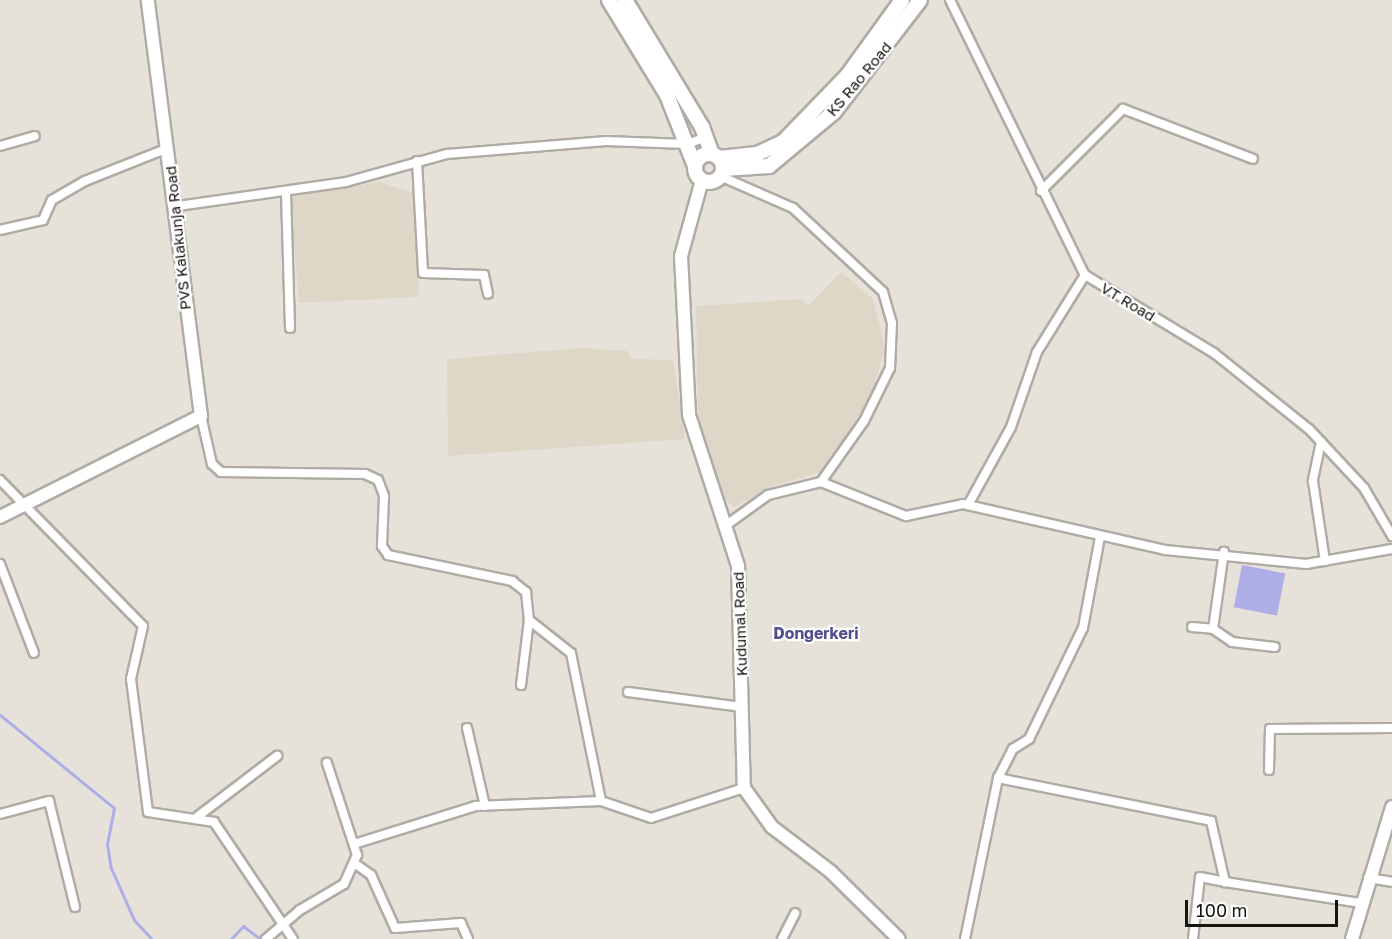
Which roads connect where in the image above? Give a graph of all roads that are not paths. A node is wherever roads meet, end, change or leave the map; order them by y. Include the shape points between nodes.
1 (148, 0) edge
2 (609, 0) edge
3 (625, 0) edge
4 (902, 0) edge
5 (920, 0) edge
6 (950, 0) edge
7 (34, 136) dead end
8 (706, 137) junction
9 (687, 144) junction
10 (0, 146) edge
11 (168, 148) junction
12 (1253, 159) dead end
13 (417, 161) junction
14 (718, 164) junction
15 (695, 166) junction
16 (702, 180) junction
17 (1041, 191) junction
18 (286, 193) junction
19 (178, 206) junction
20 (0, 230) edge
21 (1085, 275) junction
22 (488, 294) dead end
23 (290, 328) dead end
24 (201, 416) junction
25 (1321, 442) junction
26 (0, 480) edge
27 (821, 482) junction
28 (968, 506) junction
29 (23, 508) junction
30 (0, 517) edge
31 (725, 526) junction
32 (1392, 536) edge
33 (1100, 537) junction
34 (1392, 549) edge
35 (1224, 552) junction
36 (1325, 561) junction
37 (0, 564) edge
38 (529, 620) junction
39 (1192, 627) dead end
40 (1213, 629) junction
41 (1275, 647) dead end
42 (34, 652) dead end
43 (521, 685) dead end
44 (628, 692) dead end
45 (742, 707) junction
46 (467, 728) dead end
47 (1392, 728) edge
48 (277, 756) dead end
49 (327, 763) dead end
50 (1269, 770) dead end
51 (998, 778) junction
52 (744, 788) junction
53 (601, 801) junction
54 (485, 806) junction
55 (1392, 807) edge
56 (0, 814) edge
57 (197, 817) junction
58 (354, 844) junction
59 (354, 863) junction
60 (1368, 878) junction
61 (1226, 882) junction
62 (1392, 882) edge
63 (1361, 903) junction
64 (75, 907) dead end
65 (795, 913) dead end
66 (284, 921) junction
67 (266, 939) edge
68 (293, 939) edge
69 (468, 939) edge
70 (782, 939) edge
71 (899, 939) edge
72 (965, 939) edge
73 (1193, 939) edge
74 (1352, 939) edge

1 - 11 street, PVS Kalakunja Road
2 - 9 main road via 667,95
3 - 8 main road
4 - 14 main road via 847,76 783,142 757,154
5 - 14 main road, KS Rao Road via 834,112 769,165
6 - 17 street, VT Road
7 - 10 street
8 - 9 street
8 - 14 main road
9 - 13 street via 606,141
9 - 15 main road
11 - 19 street, PVS Kalakunja Road
11 - 20 street via 85,181 52,200 43,220
12 - 17 street via 1123,109
13 - 18 street
13 - 22 street via 423,273 484,275
14 - 15 main road via 700,157
14 - 16 main road
14 - 27 street via 793,208 882,292 892,323 890,368 864,421
15 - 16 main road
16 - 31 street, Kudumal Road via 681,256 689,415
17 - 21 street, VT Road
18 - 19 street
18 - 23 street
19 - 24 street, PVS Kalakunja Road via 183,299
21 - 25 street, VT Road via 1214,353
21 - 28 street via 1037,352 1011,427
24 - 29 street
24 - 38 street, PVS Kalakunja Road via 212,464 220,472 365,474 378,480 388,555 512,581 526,592
25 - 32 street, VT Road via 1364,488
25 - 36 street via 1313,481
26 - 29 street
27 - 28 street via 906,516
27 - 31 street via 768,495
28 - 33 street
29 - 30 street
29 - 57 street via 143,626 131,679 143,798 148,812
31 - 45 street, Kudumal Road via 738,566
33 - 35 street via 1165,550
33 - 51 street via 1083,628 1029,739 1013,749
34 - 36 street via 1357,551
35 - 36 street
35 - 40 street
37 - 42 street
38 - 43 street
38 - 53 street via 571,653
39 - 40 street
40 - 41 street via 1232,642
44 - 45 street
45 - 52 street, Kudumal Road
46 - 54 street
47 - 50 street via 1270,729
48 - 57 street
49 - 58 street
51 - 61 street via 1211,821
51 - 72 street
52 - 53 street via 651,818
52 - 71 street via 772,827 831,872
53 - 54 street
54 - 58 street
55 - 60 street
56 - 64 street via 49,801
57 - 66 street via 224,833
58 - 59 street
59 - 66 street via 344,884
59 - 69 street via 370,875 395,928 461,923
60 - 62 street
60 - 63 street
61 - 63 street
61 - 73 street via 1200,877
63 - 74 street
65 - 70 street
66 - 67 street
66 - 68 street

